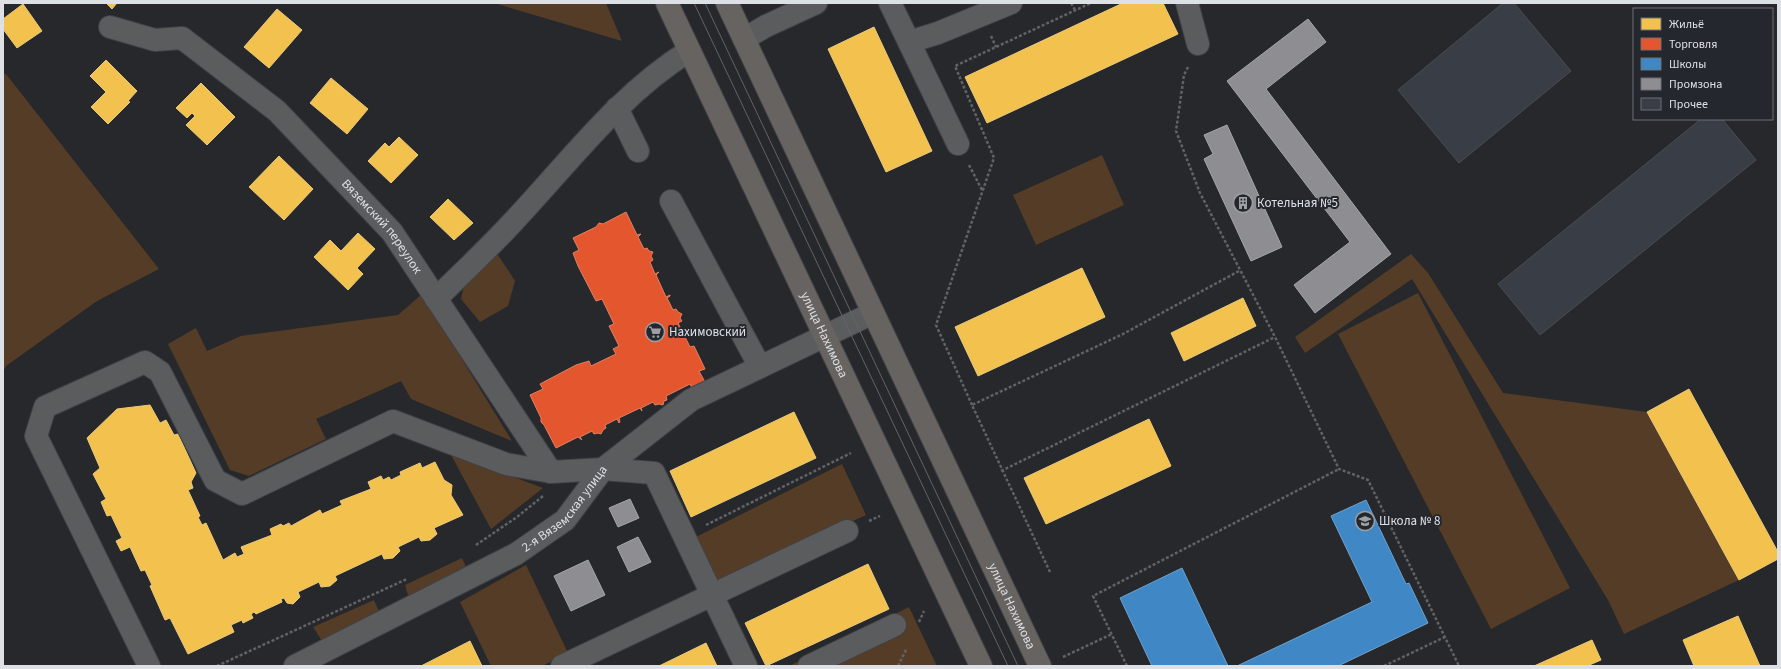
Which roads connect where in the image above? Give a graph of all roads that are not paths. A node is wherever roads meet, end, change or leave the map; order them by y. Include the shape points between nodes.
1 (666, 3) edge
2 (727, 3) edge
3 (816, 3) edge
4 (890, 3) edge
5 (1010, 3) edge
6 (1187, 3) edge
7 (110, 27) dead end
8 (744, 39) junction
9 (909, 42) junction
10 (1198, 44) road end
11 (690, 51) junction
12 (618, 108) junction
13 (958, 144) road end
14 (638, 151) dead end
15 (671, 201) dead end
16 (436, 299) junction
17 (873, 313) junction
18 (824, 336) junction
19 (760, 367) junction
20 (603, 469) junction
21 (551, 472) junction
22 (847, 531) dead end
23 (712, 594) junction
24 (894, 625) dead end
25 (149, 666) edge
26 (295, 666) edge
27 (562, 666) edge
28 (746, 666) edge
29 (809, 666) edge
30 (981, 666) edge
31 (1040, 666) edge

1 - 11 main road, улица Нахимова
2 - 8 main road, улица Нахимова
3 - 8 street
4 - 9 street
5 - 9 street via 938,33
6 - 10 street
7 - 16 street, Вяземский переулок via 155,40 182,38 276,111 392,232
8 - 17 main road, улица Нахимова
9 - 13 street
11 - 12 street via 667,65
11 - 18 main road, улица Нахимова
12 - 14 street
12 - 16 street via 512,224
15 - 19 street
16 - 21 street, Вяземский переулок
17 - 18 street, 2-я Вяземская улица
17 - 31 main road, улица Нахимова
18 - 19 street, 2-я Вяземская улица
18 - 30 main road, улица Нахимова
19 - 20 street, 2-я Вяземская улица via 691,400
20 - 21 street
20 - 23 street via 654,473
20 - 26 street, 2-я Вяземская улица via 565,520 516,554
21 - 25 street via 506,464 393,421 242,494 214,480 160,372 145,362 45,407 36,436
22 - 23 street
23 - 27 street
23 - 28 street
24 - 29 street

